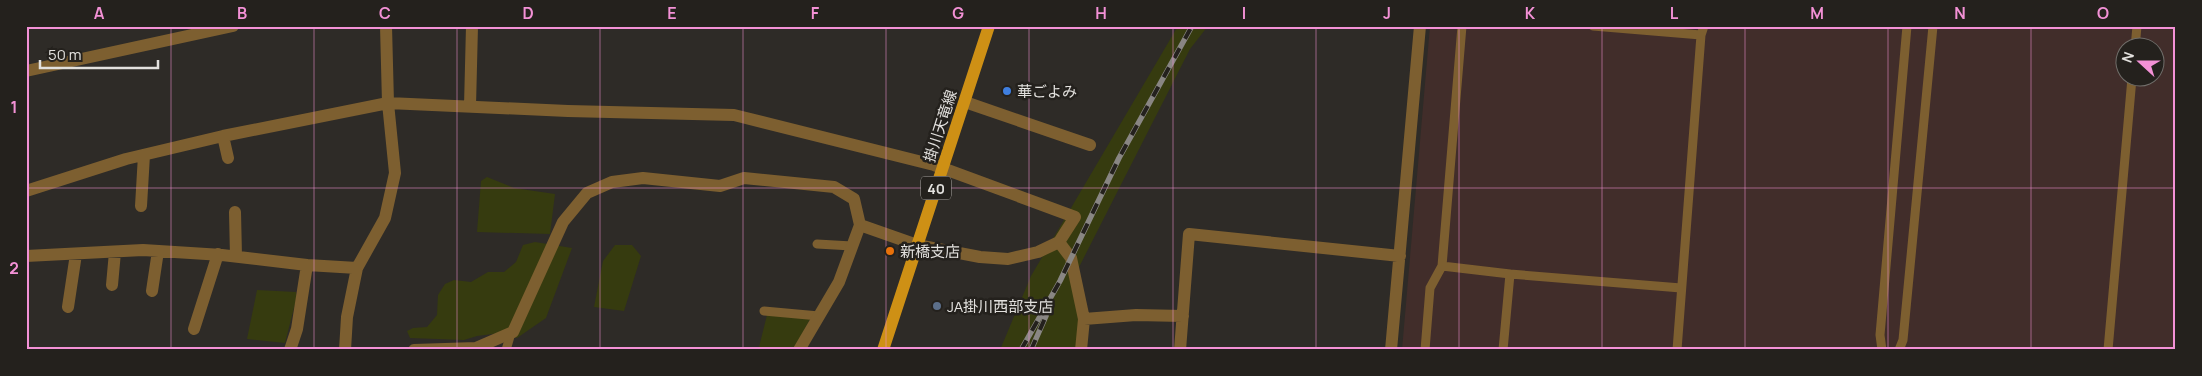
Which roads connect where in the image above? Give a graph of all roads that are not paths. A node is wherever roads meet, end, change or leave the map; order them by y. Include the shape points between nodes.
1 (233, 26) edge
2 (386, 26) edge
3 (472, 26) edge
4 (990, 26) edge
5 (1420, 26) edge
6 (1462, 26) edge
7 (1592, 26) edge
8 (1907, 26) edge
9 (1933, 26) edge
10 (1703, 31) edge
11 (26, 71) edge
12 (2131, 88) edge
13 (965, 102) junction
14 (388, 103) junction
15 (470, 106) junction
16 (223, 136) junction
17 (1090, 145) dead end
18 (144, 154) junction
19 (228, 158) dead end
20 (943, 169) junction
21 (26, 191) edge
22 (141, 206) dead end
23 (235, 212) dead end
24 (860, 225) junction
25 (1059, 242) junction
26 (817, 244) dead end
27 (918, 245) junction
28 (852, 246) junction
29 (158, 251) junction
30 (115, 252) junction
31 (76, 254) junction
32 (218, 254) junction
33 (26, 256) edge
34 (236, 256) junction
35 (1400, 256) junction
36 (307, 265) junction
37 (1442, 266) junction
38 (357, 268) junction
39 (1510, 274) junction
40 (112, 285) dead end
41 (1681, 288) junction
42 (152, 290) dead end
43 (68, 307) dead end
44 (764, 311) dead end
45 (819, 316) junction
46 (1182, 316) junction
47 (1084, 319) junction
48 (194, 329) dead end
49 (511, 333) junction
50 (476, 349) edge
51 (290, 350) edge
52 (345, 350) edge
53 (414, 350) edge
54 (506, 350) edge
55 (799, 350) edge
56 (883, 350) edge
57 (1082, 350) edge
58 (1180, 350) edge
59 (1391, 350) edge
60 (1425, 350) edge
61 (1503, 350) edge
62 (1677, 350) edge
63 (1882, 350) edge
64 (1899, 350) edge
65 (2108, 350) edge

1 - 11 street
2 - 14 street
3 - 15 street
4 - 13 main road, 掛川天竜線 / 40
5 - 35 street
6 - 37 lane
7 - 10 lane
8 - 63 lane via 1880,335
9 - 64 lane via 1903,340
10 - 41 lane
12 - 65 lane
13 - 17 street
13 - 20 main road, 掛川天竜線 / 40
14 - 15 street
14 - 16 street
14 - 38 street via 395,173 385,218
15 - 20 street via 734,115
16 - 18 street
16 - 19 street
18 - 21 street
18 - 22 street
20 - 25 street via 1075,217
20 - 27 main road, 掛川天竜線 / 40
23 - 34 street
24 - 27 street
24 - 28 street
24 - 49 street via 854,199 834,187 744,178 720,186 643,178 612,182 587,193 563,222
25 - 27 street via 1038,252 1008,259 980,258
25 - 47 street via 1071,258
26 - 28 lane
27 - 56 main road, 掛川天竜線 / 40
28 - 45 street via 839,282
29 - 30 street
29 - 32 street
29 - 42 street
30 - 31 street
30 - 40 street
31 - 33 street
31 - 43 street
32 - 34 street
32 - 48 street
34 - 36 street
35 - 46 street via 1189,234
35 - 59 street
36 - 38 street
36 - 51 street
37 - 39 lane
37 - 60 lane via 1430,288
38 - 52 street via 347,317
39 - 41 lane
39 - 61 lane
41 - 62 lane
44 - 45 lane
45 - 55 street
46 - 47 street
46 - 58 street
47 - 57 street
49 - 50 street
49 - 54 lane
50 - 53 street

